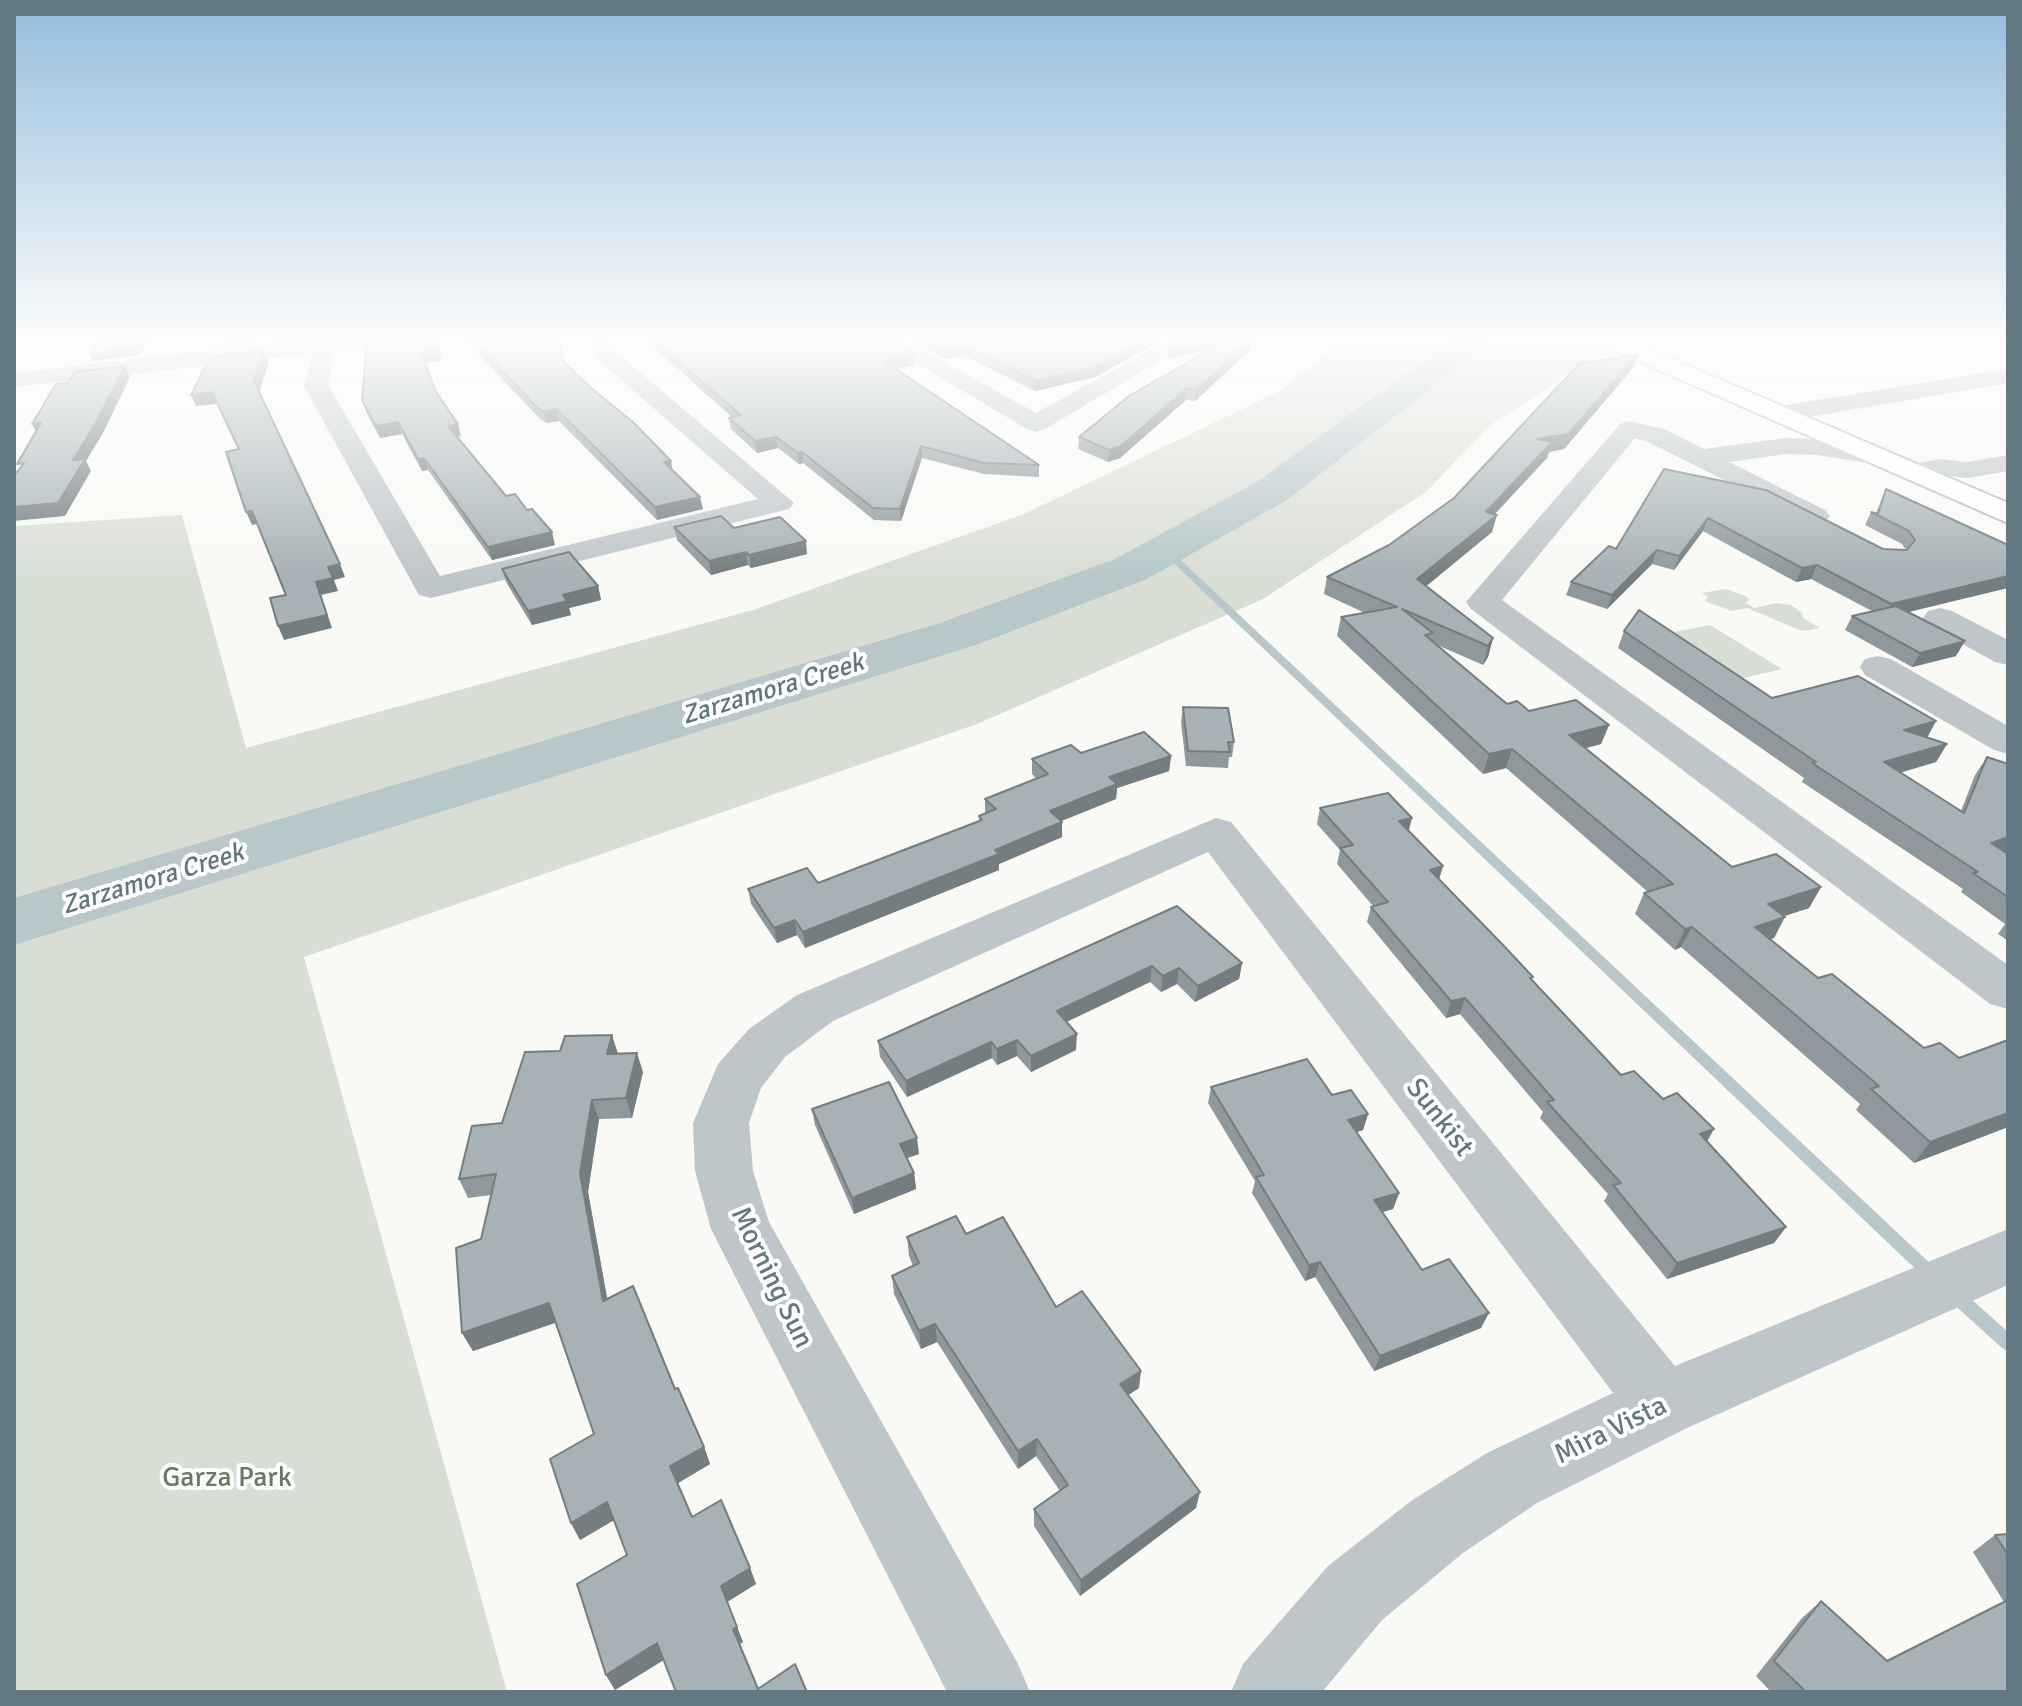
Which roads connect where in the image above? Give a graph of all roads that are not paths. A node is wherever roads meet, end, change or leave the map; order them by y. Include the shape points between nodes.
1 (334, 418) edge
2 (679, 418) edge
3 (1025, 418) edge
4 (1047, 418) edge
5 (1762, 418) edge
6 (1822, 418) edge
7 (1780, 427) junction
8 (2008, 446) edge
9 (1875, 456) joint
10 (1700, 458) junction
11 (2008, 463) edge
12 (1941, 467) junction
13 (1912, 472) junction
14 (2008, 514) edge
15 (1835, 525) edge
16 (1940, 618) dead end
17 (2008, 654) edge
18 (1878, 667) dead end
19 (2008, 742) edge
20 (1216, 832) joint
21 (2008, 991) edge
22 (1967, 1273) edge
23 (1663, 1404) junction
24 (990, 1692) edge
25 (1271, 1692) edge

1 - 2 street via 431,588 779,503
3 - 4 street via 1036,424
5 - 7 main road
6 - 7 street
7 - 9 street via 1817,447
7 - 10 street
8 - 12 street via 1939,458
9 - 13 main road
10 - 15 street
10 - 21 street via 1655,435 1629,429 1483,602
11 - 12 street via 1967,470
12 - 13 street
13 - 14 main road
16 - 17 street
18 - 19 street
20 - 23 street, Sunkist
20 - 24 street, Morning Sun via 815,1008 767,1043 737,1079 721,1123 724,1171 741,1229
22 - 23 street, Mira Vista
23 - 25 street, Mira Vista via 1512,1478 1437,1527 1355,1593

